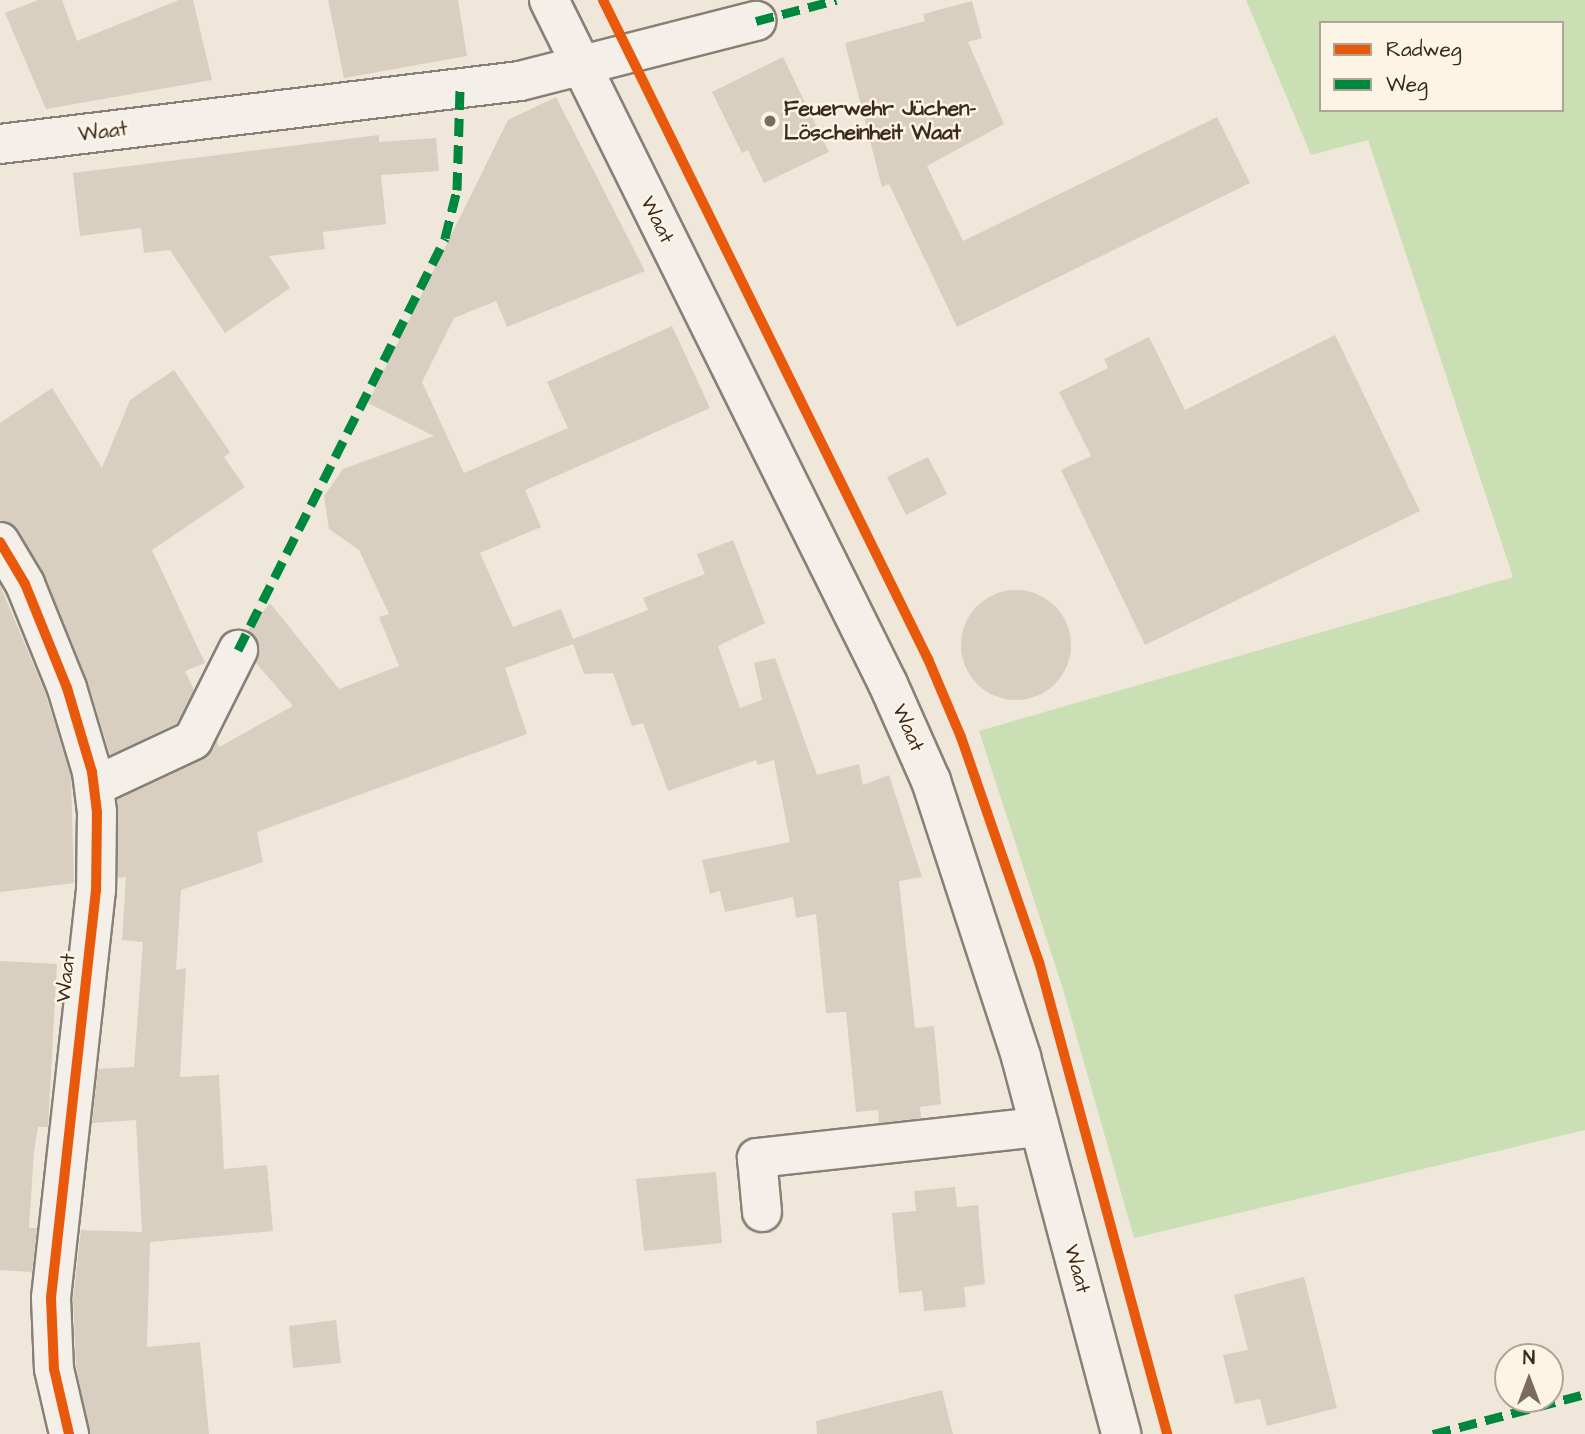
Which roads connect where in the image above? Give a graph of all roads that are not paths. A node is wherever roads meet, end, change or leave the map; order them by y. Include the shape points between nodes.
1 (550, 0) edge
2 (756, 21) dead end
3 (580, 67) junction
4 (0, 144) edge
5 (0, 542) edge
6 (238, 650) dead end
7 (95, 786) junction
8 (1040, 1127) junction
9 (762, 1212) dead end
10 (69, 1434) edge
11 (1121, 1434) edge

1 - 3 main road, Waat
2 - 3 main road, Waat
3 - 4 main road, Waat via 460,89
3 - 8 main road, Waat via 915,744 982,926
5 - 7 main road, Waat via 53,649
6 - 7 main road via 193,740
7 - 10 main road, Waat via 96,890 51,1298 54,1369
8 - 9 main road via 757,1158
8 - 11 main road, Waat

